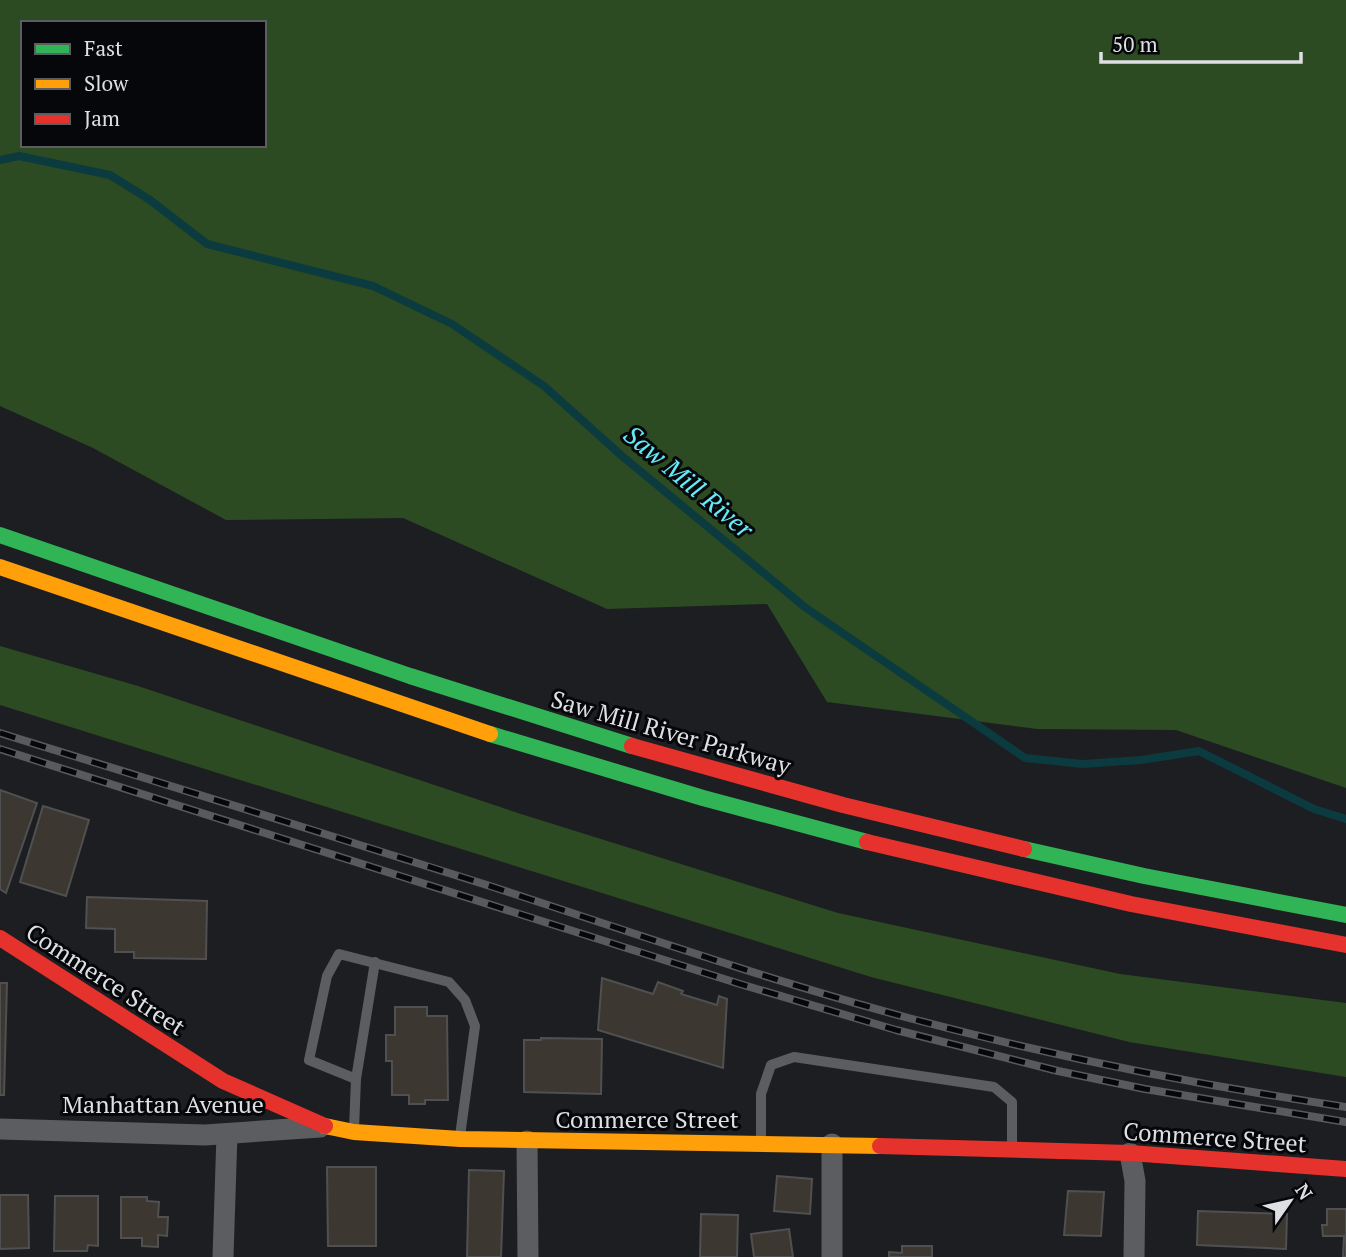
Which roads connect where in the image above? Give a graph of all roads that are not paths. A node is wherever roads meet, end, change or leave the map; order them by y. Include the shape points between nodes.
1 (0, 535) edge
2 (0, 567) edge
3 (1346, 915) edge
4 (0, 938) edge
5 (1346, 945) edge
6 (375, 962) junction
7 (356, 1079) junction
8 (327, 1127) junction
9 (0, 1129) edge
10 (354, 1132) junction
11 (227, 1134) junction
12 (460, 1139) junction
13 (527, 1141) junction
14 (761, 1142) junction
15 (832, 1144) junction
16 (1012, 1150) junction
17 (1130, 1153) junction
18 (1346, 1169) edge
19 (223, 1257) edge
20 (528, 1257) edge
21 (832, 1257) edge
22 (1134, 1257) edge

1 - 3 main road, Saw Mill River Parkway via 421,679 688,762 969,835
2 - 5 main road via 493,735 703,797 998,873
4 - 8 main road, Commerce Street via 223,1081
6 - 7 lane
6 - 7 lane via 339,954 327,975 309,1060
6 - 12 lane via 449,982 464,1000 475,1026
7 - 10 lane
8 - 10 main road, Commerce Street
8 - 11 street, Manhattan Avenue
9 - 11 street, Manhattan Avenue
10 - 12 main road, Commerce Street
11 - 19 street
12 - 13 main road, Commerce Street
13 - 14 main road, Commerce Street
13 - 20 street
14 - 15 main road, Commerce Street
14 - 16 lane via 761,1094 771,1065 794,1056 994,1087 1012,1102
15 - 16 main road, Commerce Street
15 - 21 street
16 - 17 main road, Commerce Street
17 - 18 main road, Commerce Street
17 - 22 street via 1135,1181

